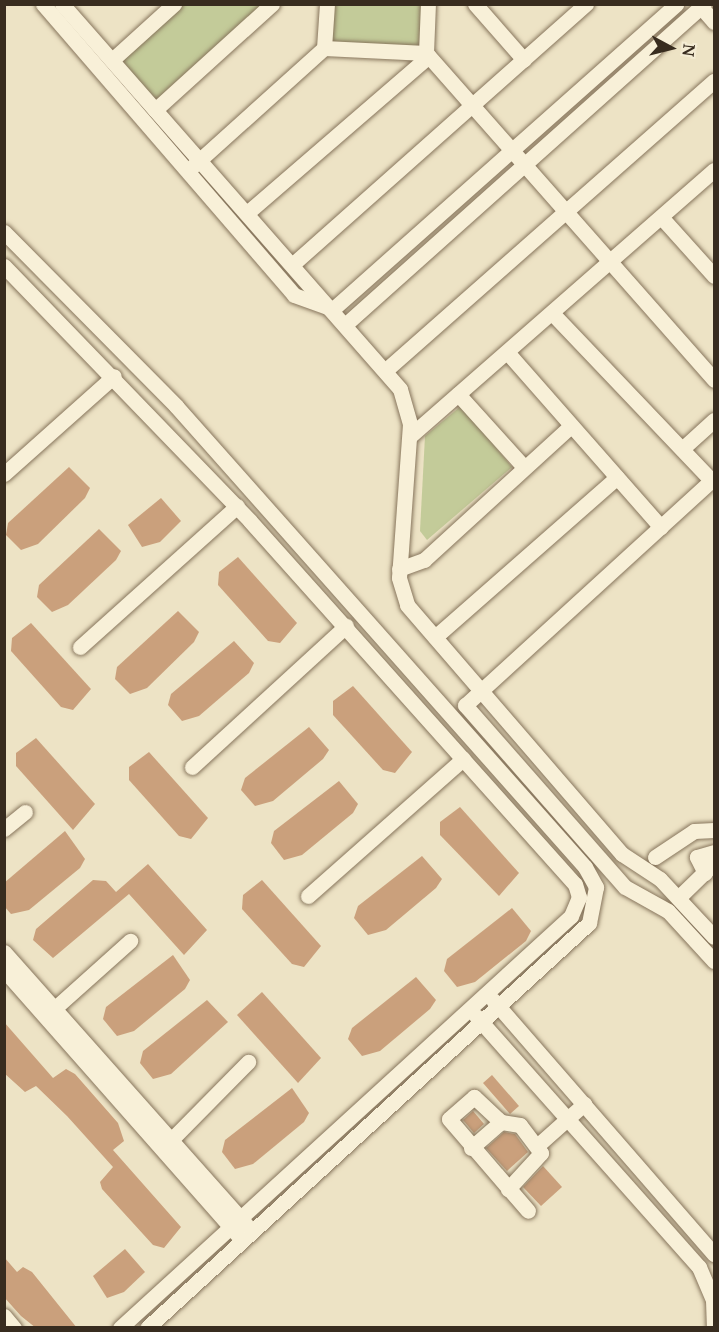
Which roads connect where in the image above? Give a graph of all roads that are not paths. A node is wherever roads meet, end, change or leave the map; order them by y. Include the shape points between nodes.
1 (43, 4) edge
2 (174, 4) edge
3 (272, 4) edge
4 (327, 4) edge
5 (428, 4) edge
6 (475, 4) edge
7 (586, 4) edge
8 (676, 4) edge
9 (702, 6) edge
10 (68, 7) edge
11 (714, 22) edge
12 (324, 48) junction
13 (427, 54) junction
14 (112, 60) junction
15 (524, 60) junction
16 (714, 81) edge
17 (471, 106) junction
18 (155, 110) junction
19 (511, 151) junction
20 (194, 165) junction
21 (523, 165) junction
22 (714, 173) edge
23 (565, 212) junction
24 (247, 213) junction
25 (662, 218) junction
26 (4, 232) edge
27 (609, 262) junction
28 (293, 264) junction
29 (4, 266) edge
30 (714, 276) edge
31 (333, 309) junction
32 (552, 313) junction
33 (346, 324) junction
34 (507, 352) junction
35 (387, 369) junction
36 (114, 376) junction
37 (714, 380) edge
38 (458, 394) junction
39 (176, 406) junction
40 (714, 420) edge
41 (157, 425) junction
42 (571, 426) junction
43 (410, 436) junction
44 (682, 449) junction
45 (524, 467) junction
46 (4, 474) edge
47 (617, 477) junction
48 (713, 479) edge
49 (237, 506) junction
50 (660, 527) junction
51 (399, 569) junction
52 (346, 626) junction
53 (435, 637) junction
54 (80, 647) dead end
55 (483, 690) junction
56 (514, 727) junction
57 (497, 742) junction
58 (463, 759) junction
59 (192, 767) dead end
60 (25, 812) dead end
61 (4, 829) edge
62 (714, 830) edge
63 (714, 852) edge
64 (655, 857) dead end
65 (710, 868) edge
66 (308, 896) dead end
67 (678, 898) junction
68 (714, 938) edge
69 (129, 941) dead end
70 (4, 952) edge
71 (714, 961) edge
72 (4, 970) edge
73 (488, 993) junction
74 (498, 1006) junction
75 (54, 1008) junction
76 (470, 1009) junction
77 (480, 1022) junction
78 (248, 1062) dead end
79 (584, 1104) junction
80 (567, 1120) junction
81 (501, 1122) junction
82 (171, 1140) junction
83 (538, 1145) junction
84 (471, 1148) junction
85 (508, 1189) junction
86 (528, 1211) dead end
87 (235, 1222) junction
88 (247, 1236) junction
89 (700, 1238) junction
90 (685, 1251) junction
91 (714, 1254) edge
92 (4, 1316) edge
93 (14, 1328) edge
94 (120, 1328) edge
95 (147, 1328) edge
96 (714, 1328) edge

1 - 20 street
2 - 14 street
3 - 18 street
4 - 12 street
5 - 13 street
6 - 15 street
7 - 15 street
8 - 19 street
9 - 11 street
9 - 21 street
10 - 14 street
12 - 13 street
12 - 20 street
13 - 17 street
13 - 24 street
14 - 18 street
15 - 17 street
16 - 23 street
17 - 19 street
17 - 28 street
18 - 20 street
19 - 21 street
19 - 31 street
20 - 24 street
20 - 31 street via 294,295
21 - 23 street
21 - 33 street
22 - 25 street
23 - 27 street
23 - 35 street
24 - 28 street
25 - 27 street
25 - 30 street
26 - 39 street
27 - 32 street
27 - 37 street
28 - 31 street
29 - 36 street
31 - 33 street
32 - 34 street
32 - 44 street
33 - 35 street
34 - 38 street
34 - 42 street
35 - 43 street via 405,401
36 - 41 street
36 - 46 street
38 - 43 street
38 - 45 street
39 - 41 street
39 - 74 street via 590,873 597,902 589,923
40 - 44 street
41 - 49 street
42 - 45 street
42 - 47 street
43 - 51 street
44 - 48 street
45 - 51 street via 424,560
47 - 50 street
47 - 53 street
48 - 50 street
49 - 52 street
49 - 54 street
50 - 55 street
51 - 53 street via 407,605
52 - 58 street
52 - 59 street
53 - 55 street
55 - 56 street
55 - 57 street via 465,705
56 - 57 street
56 - 67 street via 622,854
57 - 71 street via 625,886 668,911
58 - 66 street
58 - 73 street via 575,884 579,897 571,916
60 - 61 street
62 - 64 street via 694,831
63 - 65 street via 697,857
65 - 67 street
67 - 68 street
69 - 75 street
70 - 75 street
72 - 87 street
73 - 74 street
73 - 76 street
74 - 77 street
74 - 79 street
75 - 82 street
76 - 77 street
76 - 87 street
77 - 80 street
77 - 88 street
78 - 82 street
79 - 80 street
79 - 89 street
80 - 83 street
80 - 90 street
81 - 83 street via 516,1122
81 - 84 street
81 - 84 street via 477,1097 452,1113 450,1126
82 - 87 street
83 - 85 street via 538,1161
84 - 85 street
85 - 86 street
87 - 88 street
87 - 94 street
88 - 95 street
89 - 90 street
89 - 91 street
90 - 96 street via 710,1288
92 - 93 street

